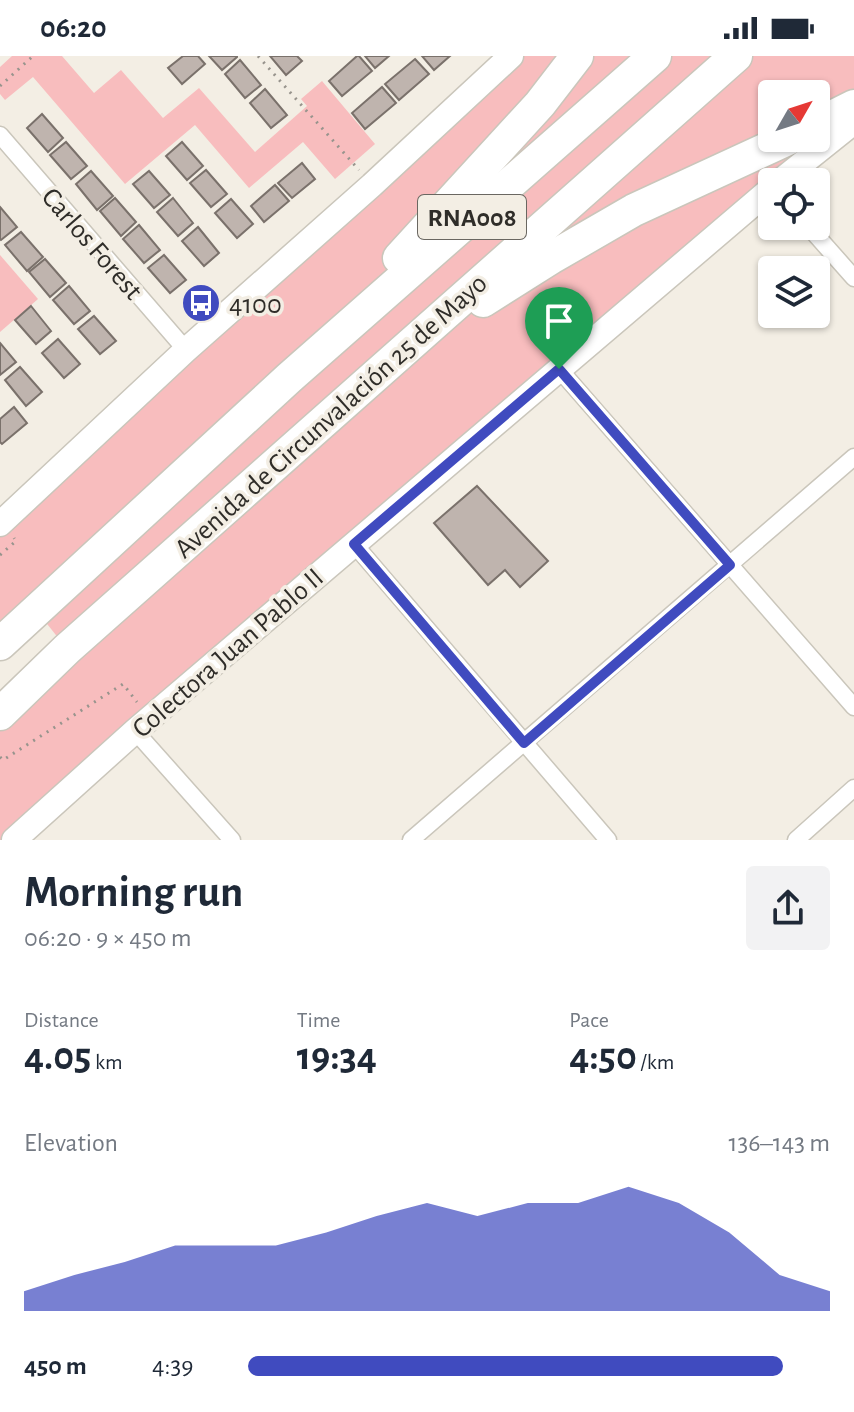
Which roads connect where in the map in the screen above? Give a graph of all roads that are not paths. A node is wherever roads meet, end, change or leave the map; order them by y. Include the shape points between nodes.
1 (511, 56) edge
2 (577, 56) edge
3 (655, 56) edge
4 (736, 56) edge
5 (854, 106) edge
6 (830, 118) edge
7 (854, 122) edge
8 (0, 135) edge
9 (760, 152) edge
10 (796, 168) edge
11 (758, 200) edge
12 (820, 240) edge
13 (854, 278) edge
14 (186, 350) junction
15 (384, 368) junction
16 (559, 369) junction
17 (289, 378) junction
18 (854, 457) edge
19 (8, 533) edge
20 (354, 544) junction
21 (730, 565) junction
22 (0, 644) edge
23 (854, 707) edge
24 (0, 714) edge
25 (142, 724) junction
26 (524, 743) junction
27 (854, 788) edge
28 (14, 840) edge
29 (232, 840) edge
30 (411, 840) edge
31 (608, 840) edge
32 (796, 840) edge

1 - 14 main road
2 - 17 highway via 540,104
3 - 17 highway, Avenida de Circunvalación 25 de Mayo / RNA008
4 - 15 highway, Avenida de Circunvalación 25 de Mayo / RNA008
5 - 6 highway
7 - 10 main road
8 - 14 street, Carlos Forest
9 - 15 highway via 620,218
11 - 16 main road, Colectora Juan Pablo II
12 - 13 street
14 - 19 main road
15 - 24 highway, Avenida de Circunvalación 25 de Mayo / RNA008
16 - 20 main road, Colectora Juan Pablo II
16 - 21 street
17 - 22 highway, Avenida de Circunvalación 25 de Mayo / RNA008
18 - 21 street
20 - 25 main road, Colectora Juan Pablo II
20 - 26 street
21 - 23 street
21 - 26 street
25 - 28 main road, Colectora Juan Pablo II
25 - 29 street
26 - 30 street
26 - 31 street
27 - 32 street

